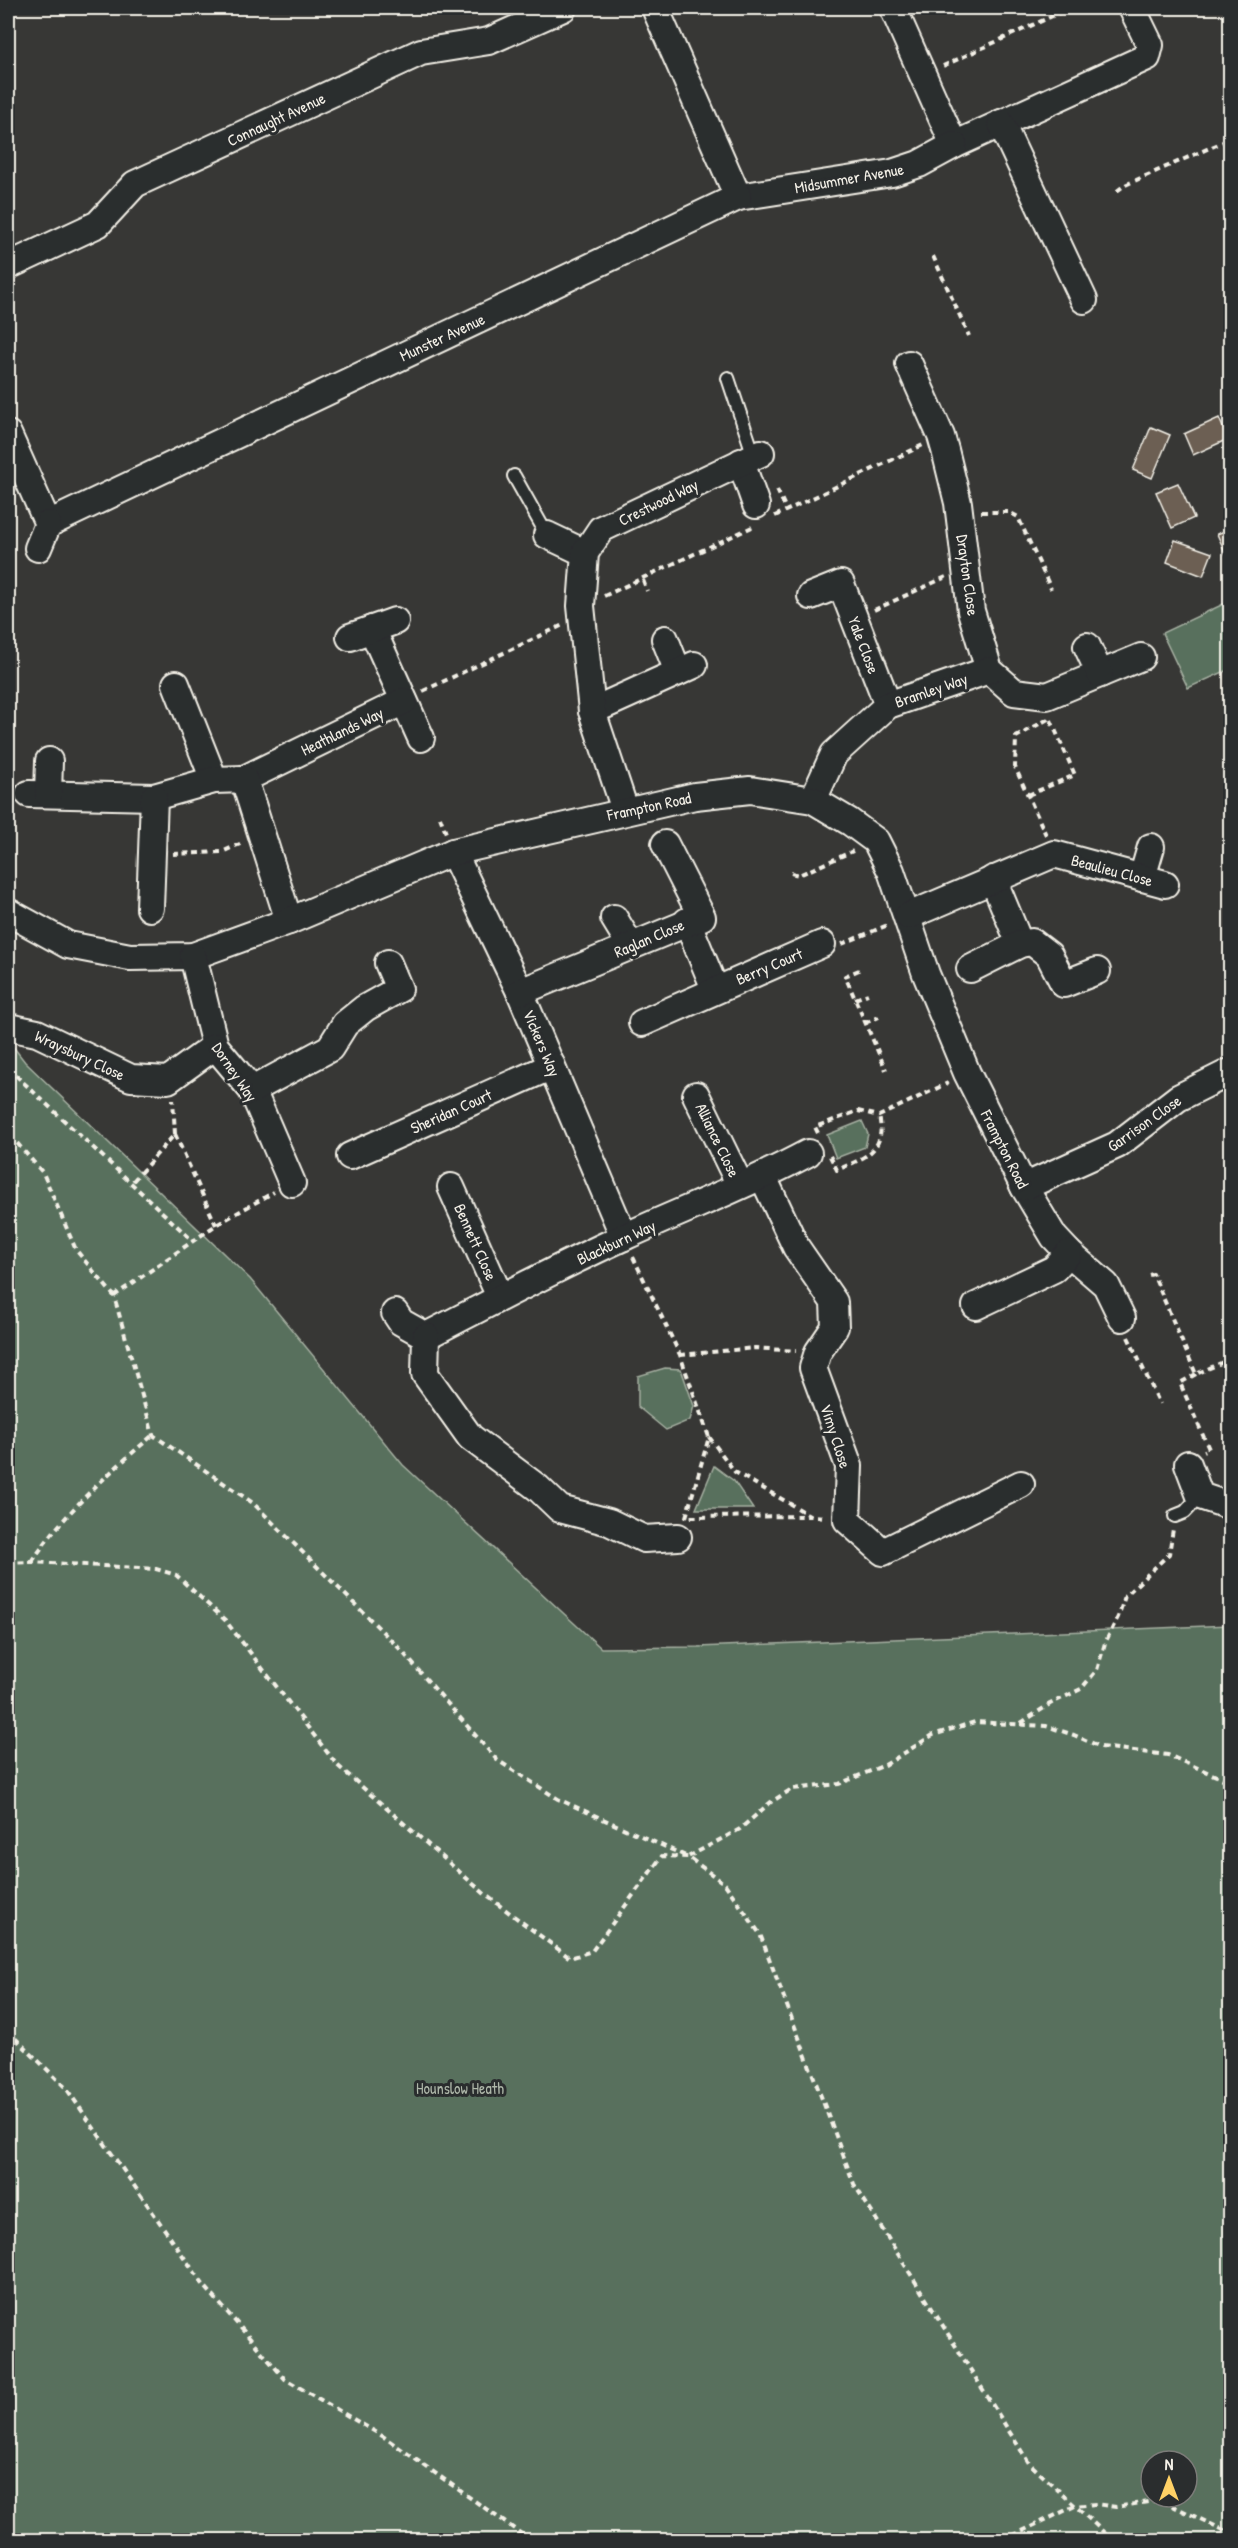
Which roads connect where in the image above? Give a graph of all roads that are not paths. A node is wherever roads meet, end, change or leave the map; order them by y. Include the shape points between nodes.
1 (563, 8) edge
2 (655, 8) edge
3 (893, 8) edge
4 (1132, 8) edge
5 (1001, 123) junction
6 (954, 145) junction
7 (738, 197) junction
8 (8, 266) edge
9 (1084, 300) dead end
10 (909, 364) dead end
11 (728, 378) dead end
12 (8, 434) edge
13 (752, 457) junction
14 (514, 476) dead end
15 (756, 505) dead end
16 (48, 524) junction
17 (547, 535) joint
18 (38, 548) dead end
19 (585, 553) junction
20 (811, 596) dead end
21 (372, 629) dead end
22 (665, 639) dead end
23 (1087, 646) dead end
24 (1141, 657) dead end
25 (989, 670) junction
26 (1100, 674) junction
27 (176, 684) dead end
28 (404, 701) junction
29 (888, 705) junction
30 (592, 711) junction
31 (421, 738) dead end
32 (49, 761) dead end
33 (244, 779) junction
34 (214, 780) junction
35 (154, 797) junction
36 (813, 800) junction
37 (625, 810) junction
38 (665, 844) dead end
39 (1151, 847) dead end
40 (453, 852) junction
41 (993, 879) junction
42 (150, 908) dead end
43 (8, 912) edge
44 (908, 916) junction
45 (614, 918) dead end
46 (289, 921) junction
47 (687, 921) junction
48 (822, 944) road end
49 (1020, 945) junction
50 (631, 946) junction
51 (193, 956) junction
52 (388, 963) dead end
53 (970, 969) dead end
54 (1097, 971) dead end
55 (716, 989) junction
56 (520, 992) junction
57 (642, 1023) dead end
58 (8, 1026) edge
59 (214, 1046) junction
60 (552, 1066) junction
61 (1230, 1072) edge
62 (252, 1090) junction
63 (696, 1095) dead end
64 (819, 1148) road end
65 (350, 1156) dead end
66 (752, 1181) junction
67 (292, 1183) road end
68 (451, 1187) dead end
69 (1024, 1187) junction
70 (624, 1237) junction
71 (1061, 1245) junction
72 (500, 1298) junction
73 (976, 1306) dead end
74 (395, 1313) dead end
75 (1122, 1318) road end
76 (426, 1336) junction
77 (1195, 1458) road end
78 (1021, 1484) dead end
79 (1200, 1496) junction
80 (1230, 1506) edge
81 (1175, 1516) road end
82 (678, 1537) dead end

1 - 8 street, Connaught Avenue via 489,41 421,52 135,184 98,224
2 - 7 street
3 - 6 street
4 - 5 street, Midsummer Avenue via 1150,45 1147,57
5 - 6 street, Midsummer Avenue
5 - 9 street
6 - 7 street, Midsummer Avenue via 892,173
7 - 16 street, Munster Avenue
10 - 25 street, Drayton Close via 941,436 959,511 971,611
11 - 13 lane
12 - 16 street
13 - 15 street
13 - 19 street, Crestwood Way via 601,529
14 - 17 lane
16 - 18 street
17 - 19 street
19 - 30 street via 581,606
20 - 29 street, Yale Close via 850,580 854,619
21 - 28 street
22 - 30 street via 686,669
23 - 26 street
24 - 26 street
25 - 26 street via 1014,692 1047,696
25 - 29 street, Bramley Way
27 - 34 street
28 - 31 street, Heathlands Way
28 - 33 street, Heathlands Way
29 - 36 street, Bramley Way via 834,754
30 - 37 street
32 - 35 street, Heathlands Way via 38,794
33 - 34 street, Heathlands Way
33 - 46 street
34 - 35 street, Heathlands Way
35 - 42 street
36 - 37 street, Frampton Road via 750,790
36 - 44 street, Frampton Road via 876,841
37 - 40 street, Frampton Road
38 - 47 street, Raglan Close via 702,917
39 - 41 street, Beaulieu Close via 1154,881 1054,854
40 - 46 street, Frampton Road
40 - 56 street, Vickers Way
41 - 44 street, Beaulieu Close
41 - 49 street
43 - 51 street, Frampton Road via 68,945 130,957
44 - 69 street, Frampton Road via 926,974 967,1074
45 - 50 street
46 - 51 street, Frampton Road
47 - 50 street, Raglan Close
47 - 55 street, Berry Court
48 - 55 street, Berry Court
49 - 53 street
49 - 54 street via 1032,942 1041,947 1064,984
50 - 56 street, Raglan Close
51 - 59 street, Dorney Way
52 - 62 street via 399,989 345,1024 330,1048
55 - 57 street, Berry Court
56 - 60 street, Vickers Way
58 - 59 street, Wraysbury Close via 38,1033 131,1078 168,1080
59 - 62 street, Dorney Way
60 - 65 street, Sheridan Court
60 - 70 street, Vickers Way
61 - 69 street, Garrison Close via 1178,1098 1117,1145
62 - 67 street, Dorney Way
63 - 66 street, Alliance Close
64 - 66 street, Blackburn Way
66 - 70 street, Blackburn Way
66 - 78 street, Vimy Close via 834,1302 835,1327 818,1352 813,1368 849,1466 847,1520 883,1552
68 - 72 street, Bennett Close
69 - 71 street, Frampton Road
70 - 72 street, Blackburn Way
71 - 73 street via 1054,1269
71 - 75 street, Frampton Road via 1106,1285
72 - 76 street, Blackburn Way
74 - 76 street via 401,1322
76 - 82 street via 425,1374 470,1437 560,1509 609,1522 644,1539
77 - 79 street
79 - 80 street
79 - 81 lane via 1185,1512

